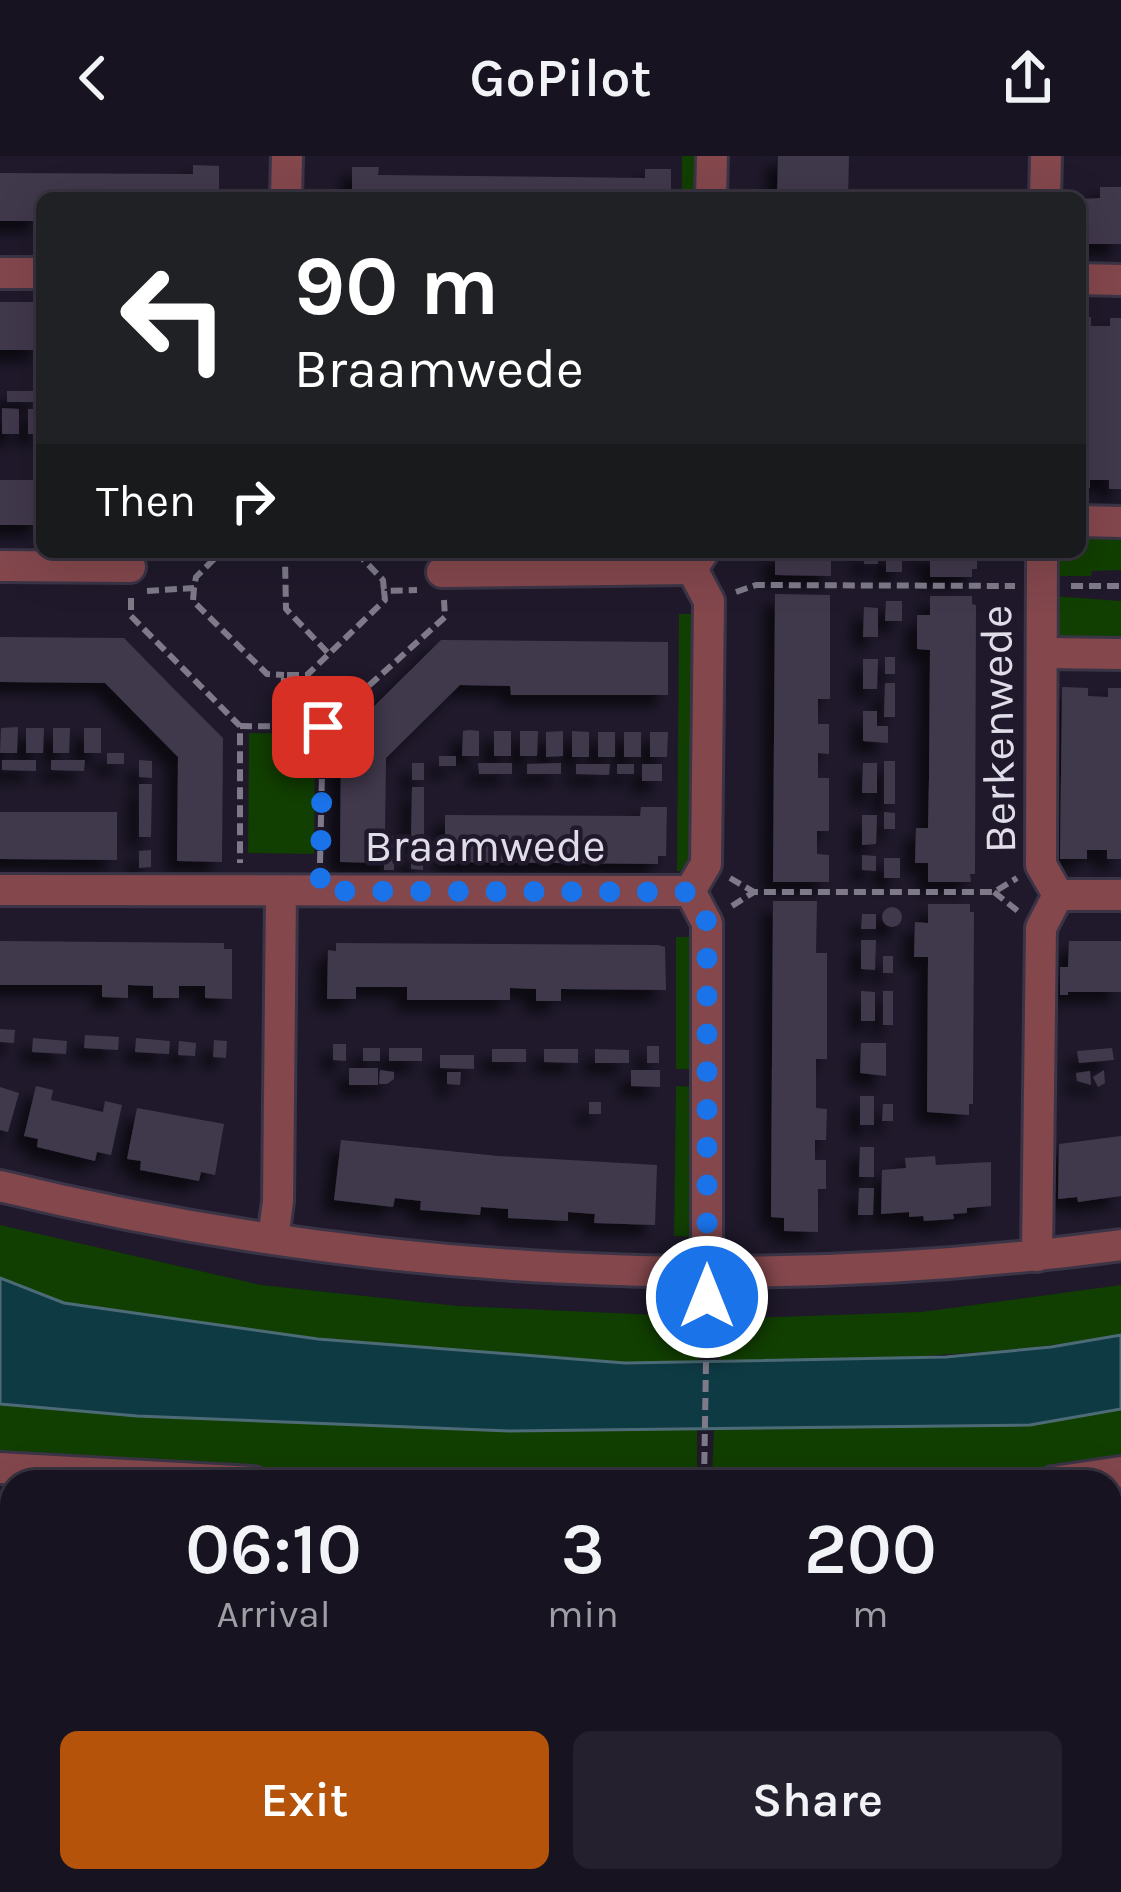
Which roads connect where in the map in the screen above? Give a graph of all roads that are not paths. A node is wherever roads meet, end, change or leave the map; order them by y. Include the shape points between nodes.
1 (286, 156) edge
2 (712, 156) edge
3 (1046, 156) edge
4 (286, 192) edge
5 (711, 192) edge
6 (1046, 192) edge
7 (0, 273) edge
8 (36, 273) edge
9 (1086, 279) edge
10 (1121, 280) edge
11 (1086, 521) edge
12 (1121, 522) edge
13 (1042, 558) edge
14 (698, 560) edge
15 (0, 566) edge
16 (130, 579) road end
17 (443, 581) road end
18 (1044, 653) junction
19 (1121, 654) edge
20 (0, 890) edge
21 (280, 892) junction
22 (690, 892) junction
23 (1058, 895) junction
24 (1121, 895) edge
25 (0, 1186) edge
26 (273, 1239) junction
27 (1121, 1245) edge
28 (1037, 1256) junction
29 (707, 1273) junction
30 (0, 1468) edge
31 (36, 1470) edge

1 - 4 street
2 - 5 street
3 - 6 street
7 - 8 street
9 - 10 street
11 - 12 street
13 - 18 street, Berkenwede
14 - 17 street
14 - 22 street via 709,601 706,864
15 - 16 street
18 - 19 street
18 - 23 street, Berkenwede via 1041,865
20 - 21 street, Braamwede
21 - 22 street, Braamwede
21 - 26 street
22 - 29 street via 707,922
23 - 24 street
23 - 28 street, Berkenwede via 1041,928
25 - 26 street
26 - 29 street via 543,1268
27 - 28 street
28 - 29 street
30 - 31 street

